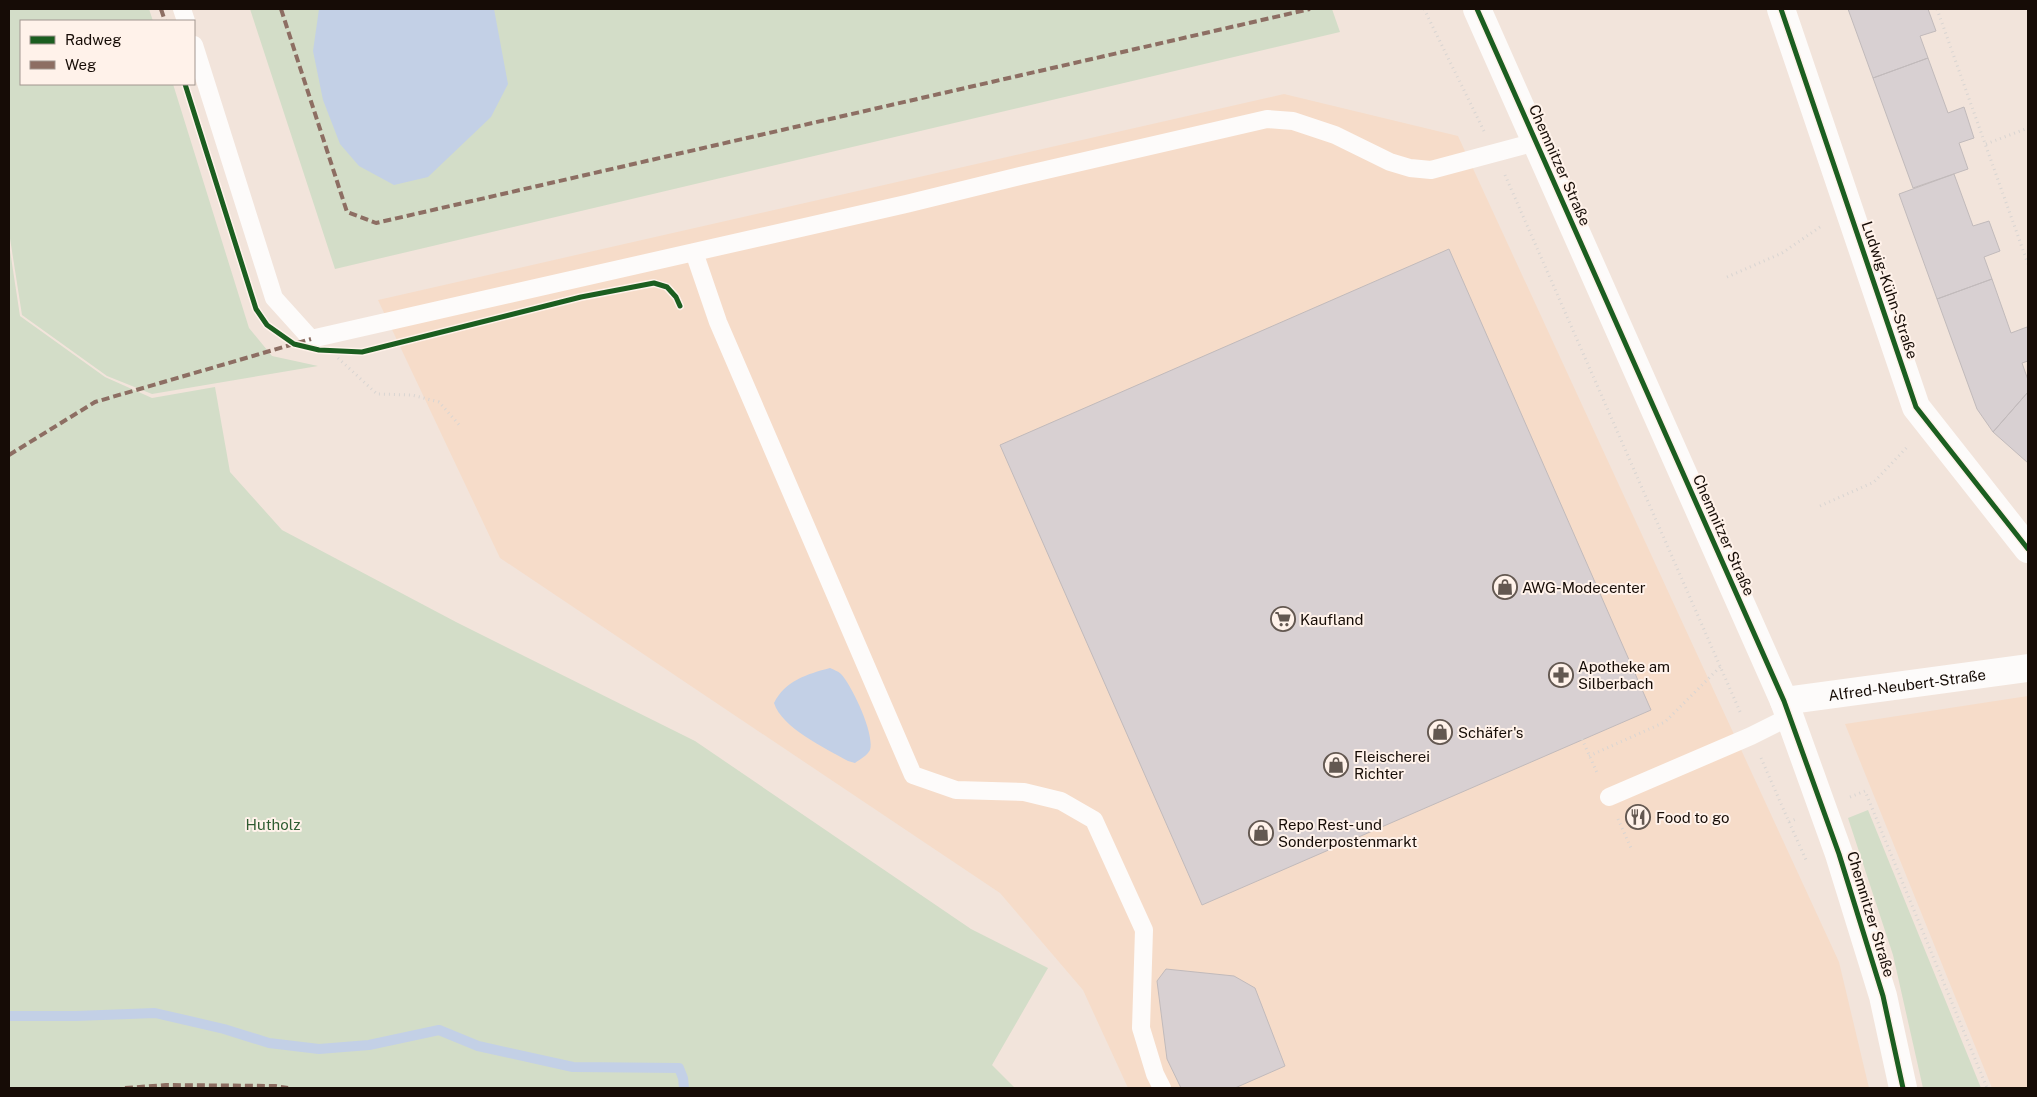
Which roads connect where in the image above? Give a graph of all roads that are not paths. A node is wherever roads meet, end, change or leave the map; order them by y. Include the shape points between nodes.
1 (1477, 9) edge
2 (1781, 9) edge
3 (195, 49) edge
4 (1536, 142) junction
5 (694, 252) junction
6 (2028, 549) edge
7 (2028, 668) edge
8 (1787, 709) junction
9 (1609, 797) dead end
10 (1162, 1088) edge
11 (1903, 1088) edge

1 - 4 street, Chemnitzer Straße
2 - 6 street, Ludwig-Kühn-Straße via 1916,407
3 - 5 lane via 274,298 311,339
4 - 5 lane via 1431,170 1390,162 1293,120 1267,119
4 - 8 street, Chemnitzer Straße
5 - 10 lane via 718,322 913,775 956,790 1024,792 1061,802 1094,820 1144,930 1141,1028
7 - 8 street, Alfred-Neubert-Straße
8 - 9 lane via 1751,736
8 - 11 street, Chemnitzer Straße via 1840,854 1883,996

